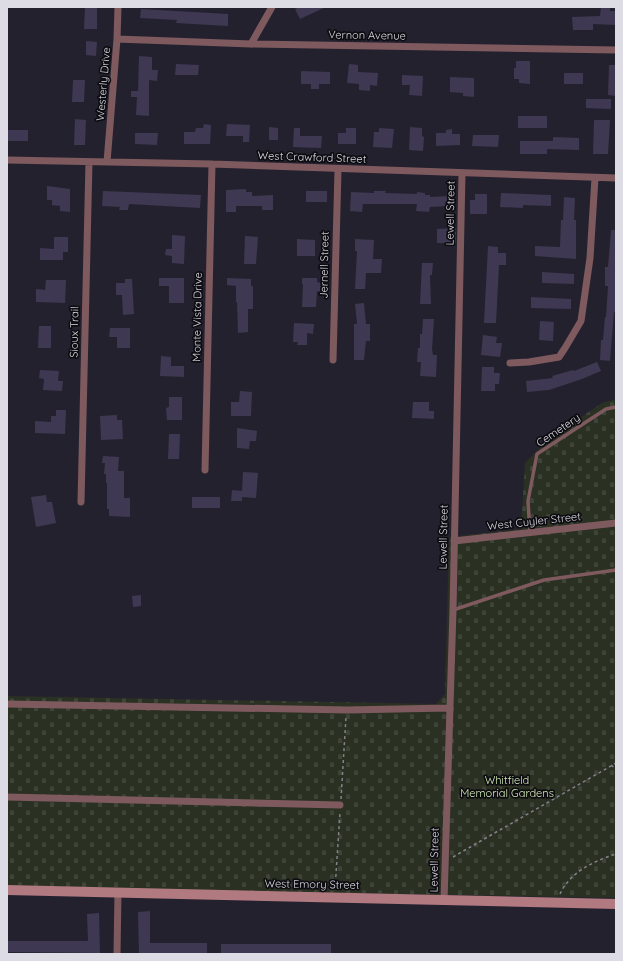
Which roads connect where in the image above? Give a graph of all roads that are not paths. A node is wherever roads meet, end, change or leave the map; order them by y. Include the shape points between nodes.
1 (118, 7) edge
2 (272, 7) edge
3 (118, 39) junction
4 (250, 44) junction
5 (616, 50) edge
6 (7, 160) edge
7 (89, 162) junction
8 (107, 162) junction
9 (212, 164) junction
10 (338, 170) junction
11 (462, 173) junction
12 (596, 178) junction
13 (616, 178) edge
14 (333, 360) dead end
15 (510, 363) dead end
16 (616, 407) edge
17 (204, 470) dead end
18 (81, 502) dead end
19 (616, 523) edge
20 (530, 533) junction
21 (454, 541) junction
22 (616, 570) edge
23 (453, 610) junction
24 (7, 704) edge
25 (449, 708) junction
26 (7, 797) edge
27 (340, 805) dead end
28 (7, 890) edge
29 (118, 892) junction
30 (444, 901) junction
31 (616, 904) edge
32 (117, 954) edge

1 - 3 street, Westerly Drive
2 - 4 street
3 - 4 street, Vernon Avenue
3 - 8 street, Westerly Drive
4 - 5 street, Vernon Avenue
6 - 7 street, West Crawford Street
7 - 8 street, West Crawford Street
7 - 18 street, Sioux Trail
8 - 9 street, West Crawford Street
9 - 10 street, West Crawford Street
9 - 17 street, Monte Vista Drive
10 - 11 street, West Crawford Street
10 - 14 street, Jernell Street
11 - 12 street, West Crawford Street
11 - 21 street, Lewell Street
12 - 13 street, West Crawford Street
12 - 15 street via 590,258 581,321 559,357
16 - 20 lane, Cemetery via 606,409 538,454 528,501
19 - 20 street, West Cuyler Street
20 - 21 street, West Cuyler Street
21 - 23 street, Lewell Street
22 - 23 lane via 544,580
23 - 25 street, Lewell Street
24 - 25 street via 347,710
25 - 30 street, Lewell Street
26 - 27 street
28 - 29 street, West Emory Street
29 - 30 street, West Emory Street
29 - 32 street
30 - 31 street, West Emory Street

